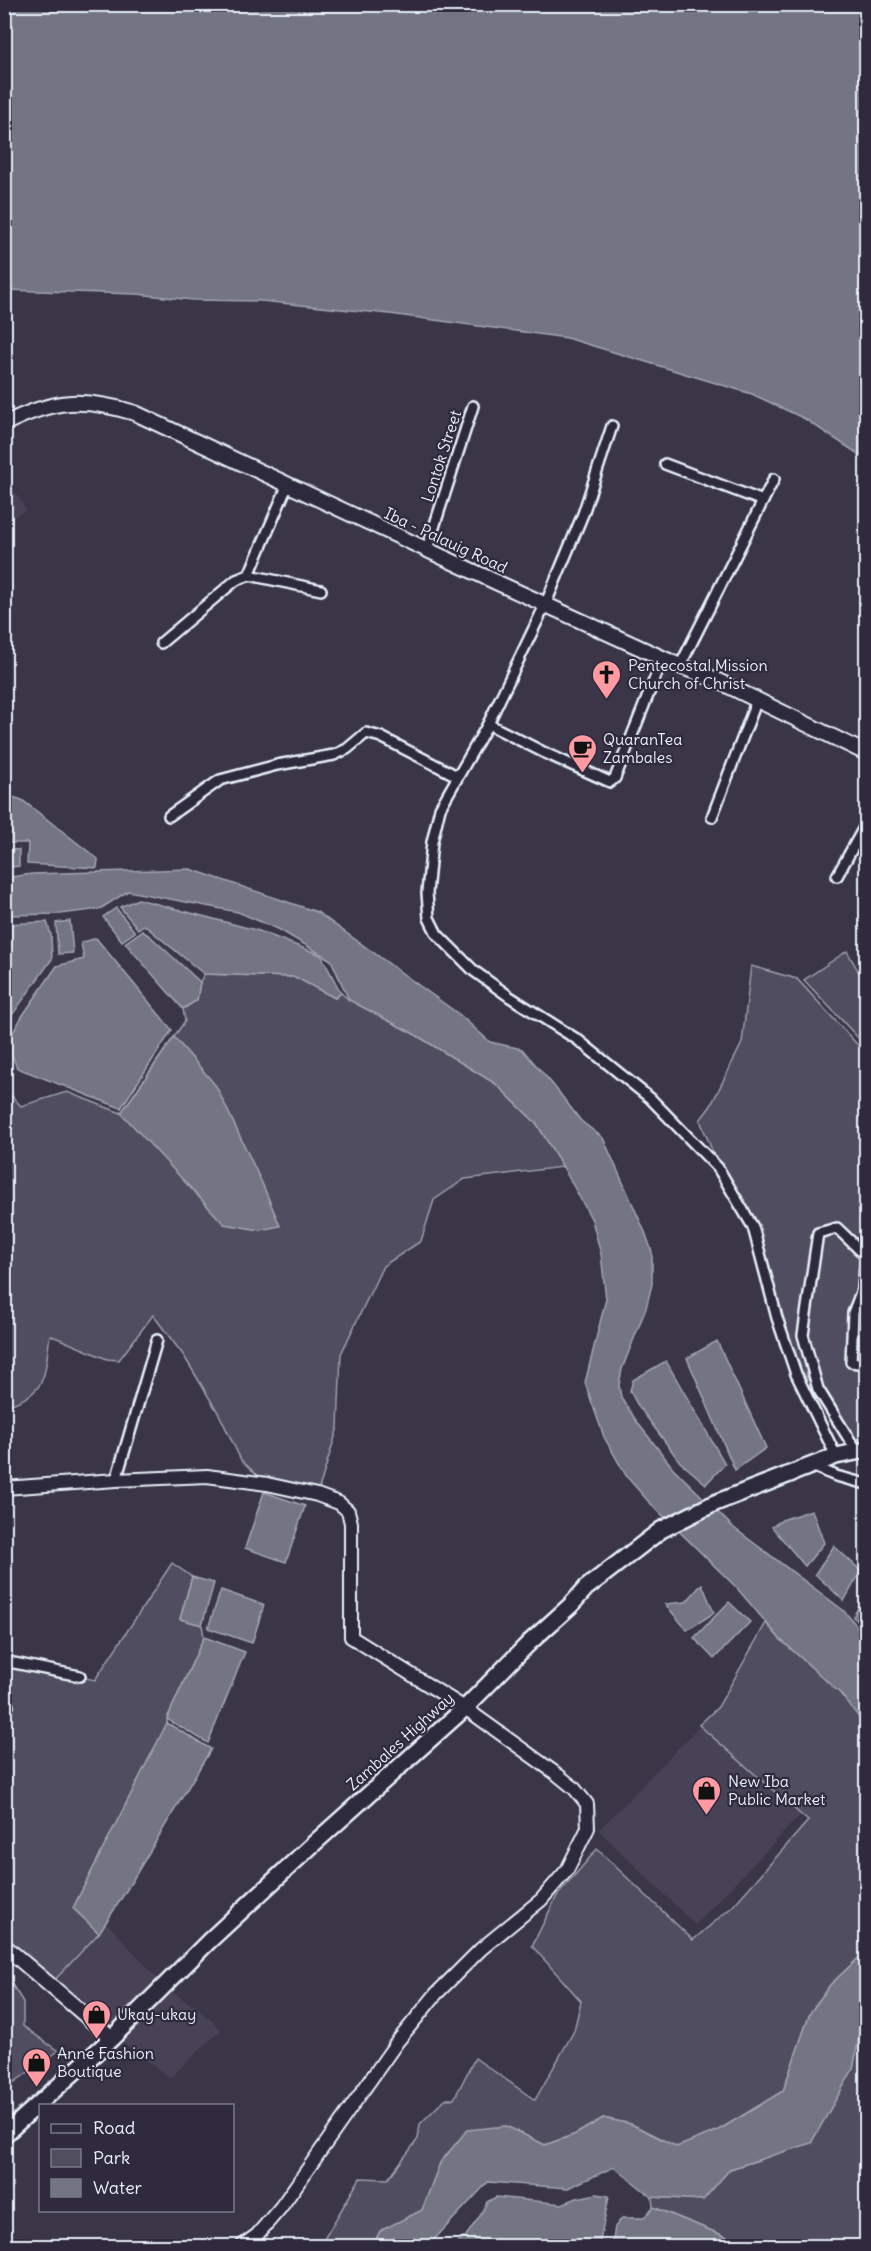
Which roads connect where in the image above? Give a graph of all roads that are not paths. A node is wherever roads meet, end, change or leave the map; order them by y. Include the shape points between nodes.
1 (473, 406) dead end
2 (4, 424) edge
3 (612, 426) dead end
4 (665, 464) dead end
5 (774, 479) dead end
6 (288, 484) junction
7 (763, 501) junction
8 (427, 549) junction
9 (249, 575) junction
10 (321, 590) dead end
11 (546, 603) junction
12 (161, 643) dead end
13 (663, 658) junction
14 (680, 666) junction
15 (757, 700) junction
16 (488, 724) junction
17 (867, 753) edge
18 (457, 777) junction
19 (169, 816) dead end
20 (712, 817) dead end
21 (867, 824) edge
22 (837, 876) dead end
23 (157, 1340) dead end
24 (867, 1364) edge
25 (862, 1451) edge
26 (836, 1456) junction
27 (810, 1465) junction
28 (116, 1480) junction
29 (867, 1484) edge
30 (4, 1488) edge
31 (4, 1661) edge
32 (80, 1676) dead end
33 (465, 1707) junction
34 (4, 1946) edge
35 (112, 2038) junction
36 (4, 2135) edge
37 (4, 2243) edge
38 (9, 2247) edge
39 (242, 2247) edge

1 - 8 street, Lontok Street
2 - 6 main road, Iba - Palauig Road via 48,406 73,402 104,404 135,413
3 - 11 street via 583,514
4 - 7 street
5 - 7 street
6 - 8 main road, Iba - Palauig Road
6 - 9 street
7 - 14 street
8 - 11 main road, Iba - Palauig Road
9 - 10 street
9 - 12 street via 236,580
11 - 13 main road, Iba - Palauig Road
11 - 16 street
13 - 14 main road, Iba - Palauig Road
13 - 16 street via 615,778 610,782
14 - 15 main road, Iba - Palauig Road
15 - 17 main road, Iba - Palauig Road
15 - 20 street
16 - 18 street
18 - 19 street via 366,733 334,755 220,780
18 - 26 street via 440,808 432,842 427,892 429,918 438,934 474,971 578,1040 650,1098 718,1168 753,1227 796,1374
21 - 22 street
23 - 28 street
24 - 25 street via 851,1362 850,1343 866,1256 837,1228 818,1233 803,1335 818,1389
25 - 26 main road, Zambales Highway
26 - 27 main road, Zambales Highway
27 - 29 street
27 - 33 main road, Zambales Highway via 666,1527 586,1588
28 - 30 street
28 - 33 street via 207,1476 267,1484 339,1503 348,1511 351,1523 351,1638
31 - 32 street
33 - 35 main road, Zambales Highway via 218,1933
33 - 39 street via 574,1788 586,1804 588,1828 567,1870 541,1900 481,1949 436,1994 397,2042 281,2207
34 - 35 main road
35 - 36 main road, Zambales Highway
37 - 38 street

